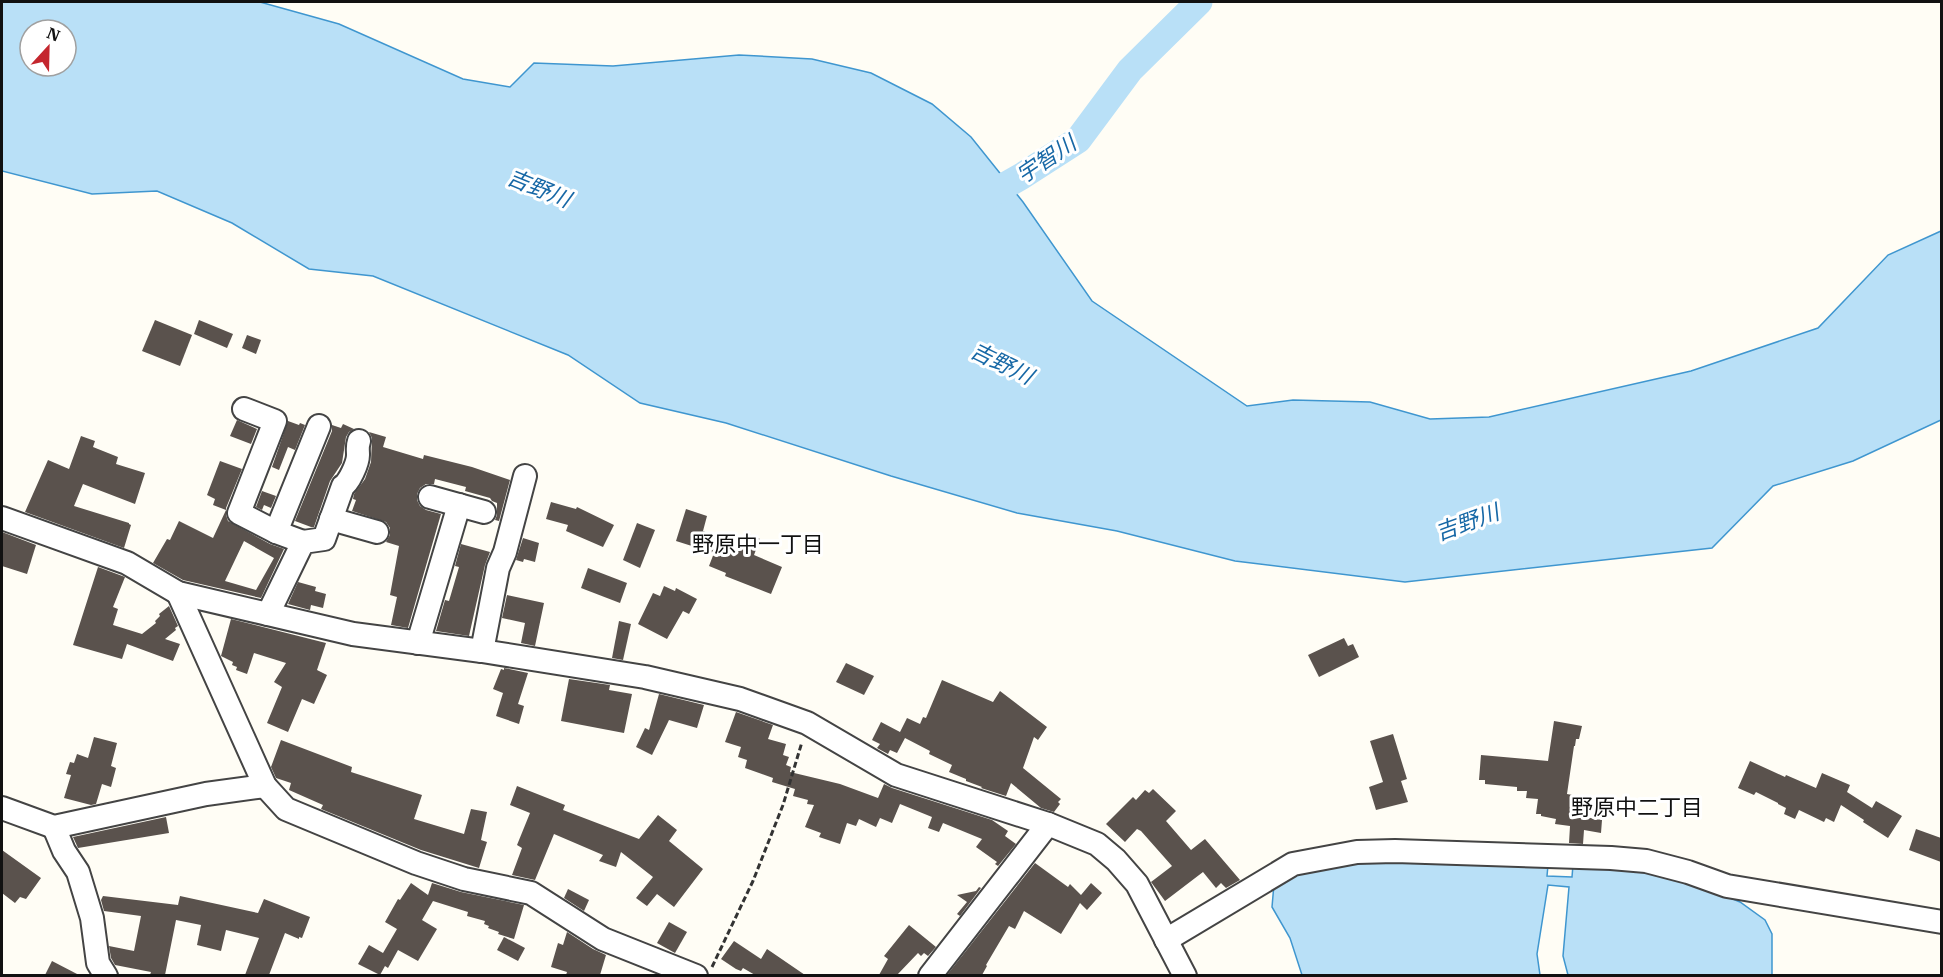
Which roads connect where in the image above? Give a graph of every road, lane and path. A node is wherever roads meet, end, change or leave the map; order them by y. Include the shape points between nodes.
1 (244, 409) dead end
2 (319, 426) dead end
3 (359, 441) dead end
4 (525, 476) dead end
5 (430, 497) dead end
6 (459, 505) junction
7 (484, 512) dead end
8 (2, 518) edge
9 (331, 519) junction
10 (276, 532) junction
11 (377, 532) dead end
12 (303, 542) junction
13 (178, 593) junction
14 (267, 614) junction
15 (418, 643) junction
16 (482, 651) junction
17 (807, 723) junction
18 (265, 786) junction
19 (2, 808) edge
20 (1048, 824) junction
21 (54, 827) junction
22 (1941, 922) edge
23 (1166, 939) junction
24 (106, 975) edge
25 (696, 975) edge
26 (708, 975) edge
27 (930, 975) edge
28 (1185, 975) edge

1 - 10 street via 275,421 239,513
2 - 10 street
3 - 9 street via 348,483 343,486
4 - 16 street via 498,568
5 - 6 street
6 - 7 street
6 - 15 street
8 - 13 street via 127,563
9 - 11 street
9 - 12 street via 324,539
10 - 12 street
12 - 14 street
13 - 14 street
13 - 18 street
14 - 15 street
15 - 16 street
16 - 17 street via 645,677 740,699
17 - 20 street via 896,775
17 - 26 path via 783,805 753,881
18 - 21 street via 206,794
18 - 25 street via 286,809 426,867 531,893 603,939
19 - 21 street
20 - 23 street via 1097,844 1116,860 1137,884
20 - 27 street
21 - 24 street via 78,872 92,918 98,963
22 - 23 street via 1726,886 1646,861 1395,851 1357,852 1293,864
23 - 28 street

